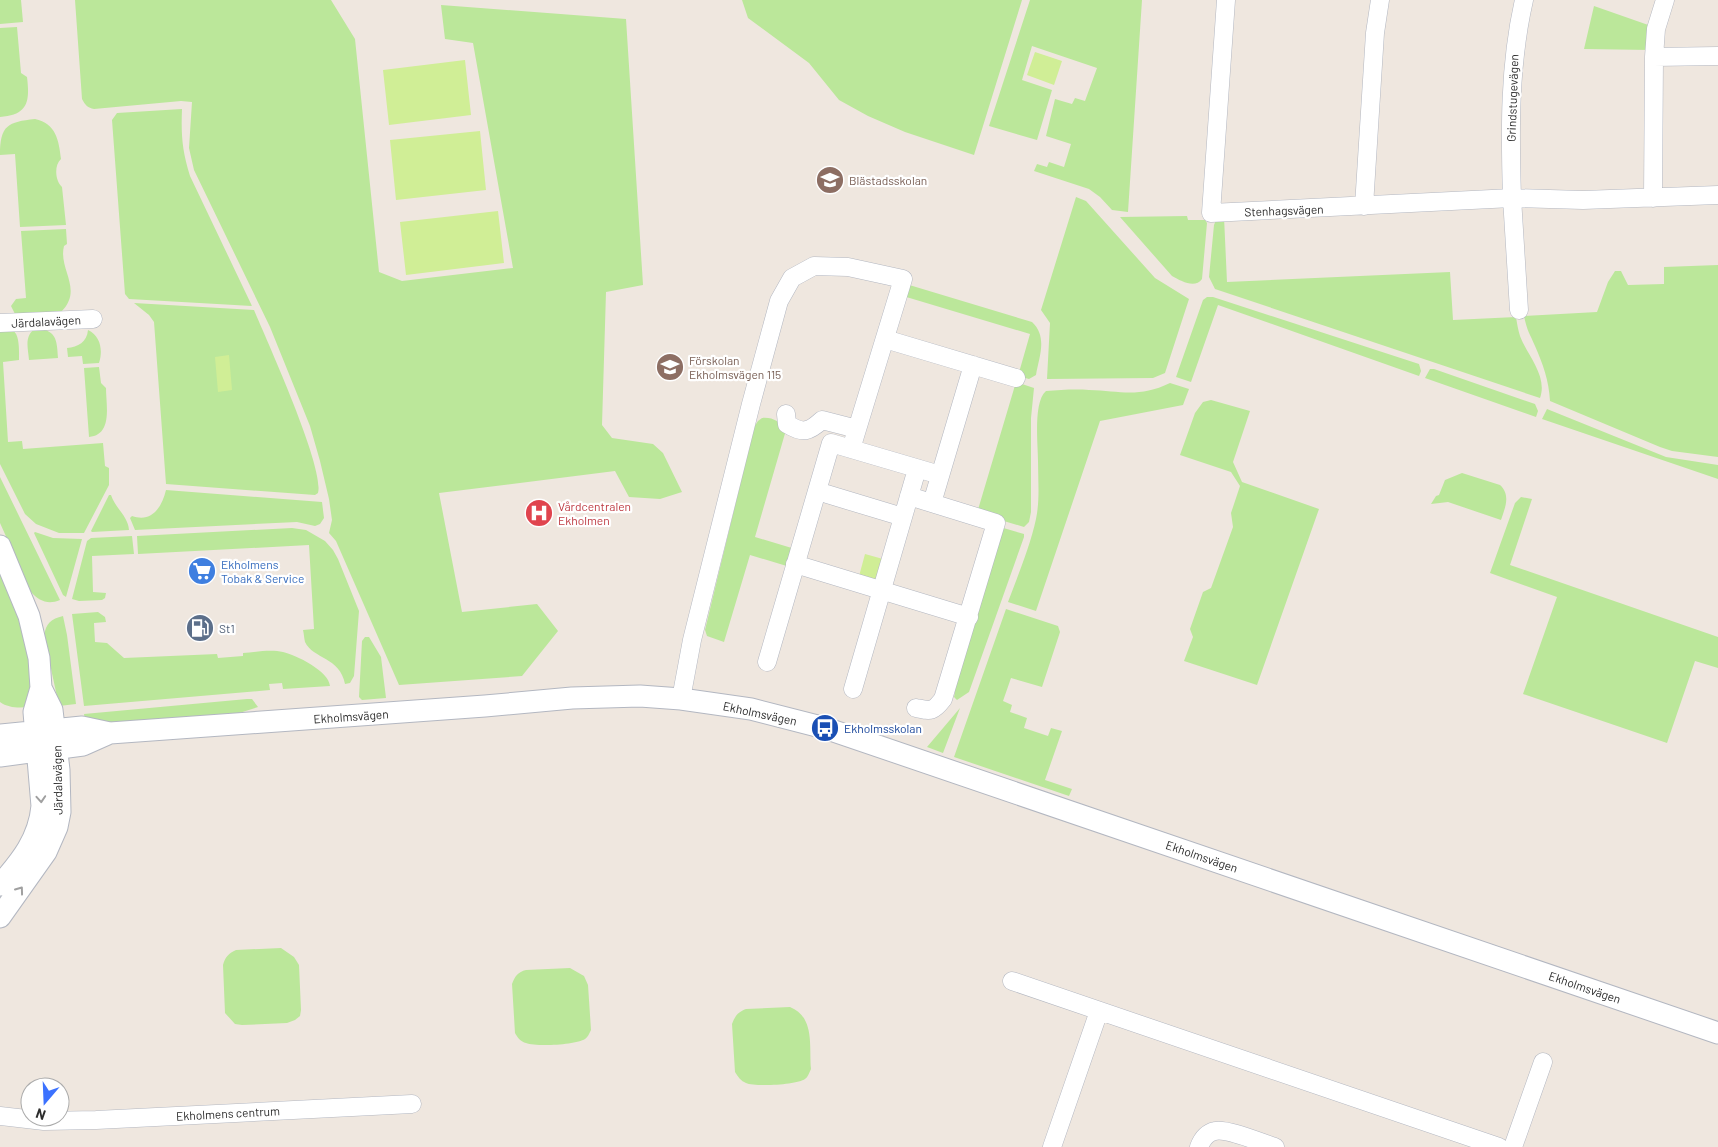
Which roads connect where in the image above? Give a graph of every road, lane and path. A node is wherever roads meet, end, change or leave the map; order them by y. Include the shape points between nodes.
1 (1226, 0) edge
2 (1380, 0) edge
3 (1524, 0) edge
4 (1665, 0) edge
5 (1718, 56) edge
6 (1654, 57) junction
7 (1718, 195) edge
8 (1512, 198) junction
9 (1653, 198) junction
10 (1364, 206) junction
11 (1519, 310) dead end
12 (93, 319) dead end
13 (0, 324) edge
14 (885, 339) junction
15 (973, 365) junction
16 (1016, 378) dead end
17 (786, 414) dead end
18 (857, 429) junction
19 (851, 449) junction
20 (917, 469) junction
21 (940, 475) junction
22 (817, 491) junction
23 (909, 496) junction
24 (932, 503) junction
25 (903, 516) junction
26 (0, 546) edge
27 (796, 564) junction
28 (882, 590) junction
29 (968, 617) junction
30 (767, 662) dead end
31 (853, 689) dead end
32 (681, 699) junction
33 (916, 708) dead end
34 (0, 735) edge
35 (46, 739) junction
36 (0, 756) edge
37 (0, 886) edge
38 (0, 917) edge
39 (1012, 982) dead end
40 (1099, 1011) junction
41 (1718, 1033) edge
42 (1543, 1062) dead end
43 (412, 1104) dead end
44 (0, 1116) edge
45 (20, 1118) edge
46 (70, 1120) edge
47 (20, 1125) edge
48 (0, 1129) edge
49 (1052, 1147) edge
50 (1200, 1147) edge
51 (1276, 1147) edge
52 (1499, 1147) edge
53 (1513, 1147) edge

1 - 10 street, Stenhagsvägen via 1211,213
2 - 10 street
3 - 8 street, Grindstugevägen via 1511,89
4 - 6 street via 1656,29
5 - 6 street
6 - 9 street
7 - 9 street
8 - 9 street
8 - 10 street
8 - 11 street, Grindstugevägen
12 - 13 street, Järdalavägen
14 - 15 street
14 - 18 street
14 - 32 street via 903,279 848,267 814,266 792,278 779,301 751,404 692,640
15 - 16 street
15 - 21 street
17 - 18 street via 787,424 803,432 822,420
18 - 19 street
19 - 20 street
19 - 22 street via 831,443
20 - 21 street
20 - 23 street
21 - 24 street
22 - 25 street
22 - 27 street
23 - 24 street
23 - 25 street
24 - 29 street via 996,523
25 - 28 street
26 - 35 street, Järdalavägen via 29,616 41,688 34,712
27 - 28 street
27 - 30 street
28 - 29 street
28 - 31 street
29 - 33 street via 943,699 929,711
32 - 35 street, Ekholmsvägen via 640,696 572,698 110,733 83,745
32 - 41 street, Ekholmsvägen via 751,709 825,728
34 - 35 street, Ekholmsvägen
35 - 36 street, Ekholmsvägen
35 -> 37 street, Järdalavägen via 41,819 32,844
38 -> 35 street, Järdalavägen via 39,864 57,827 60,812
39 - 40 street
40 - 49 street
40 - 52 street
42 - 53 street
43 - 46 street, Ekholmens centrum
44 - 45 street, Ekholmens centrum
47 - 48 street, Ekholmens centrum
50 - 51 street via 1207,1134 1225,1130

